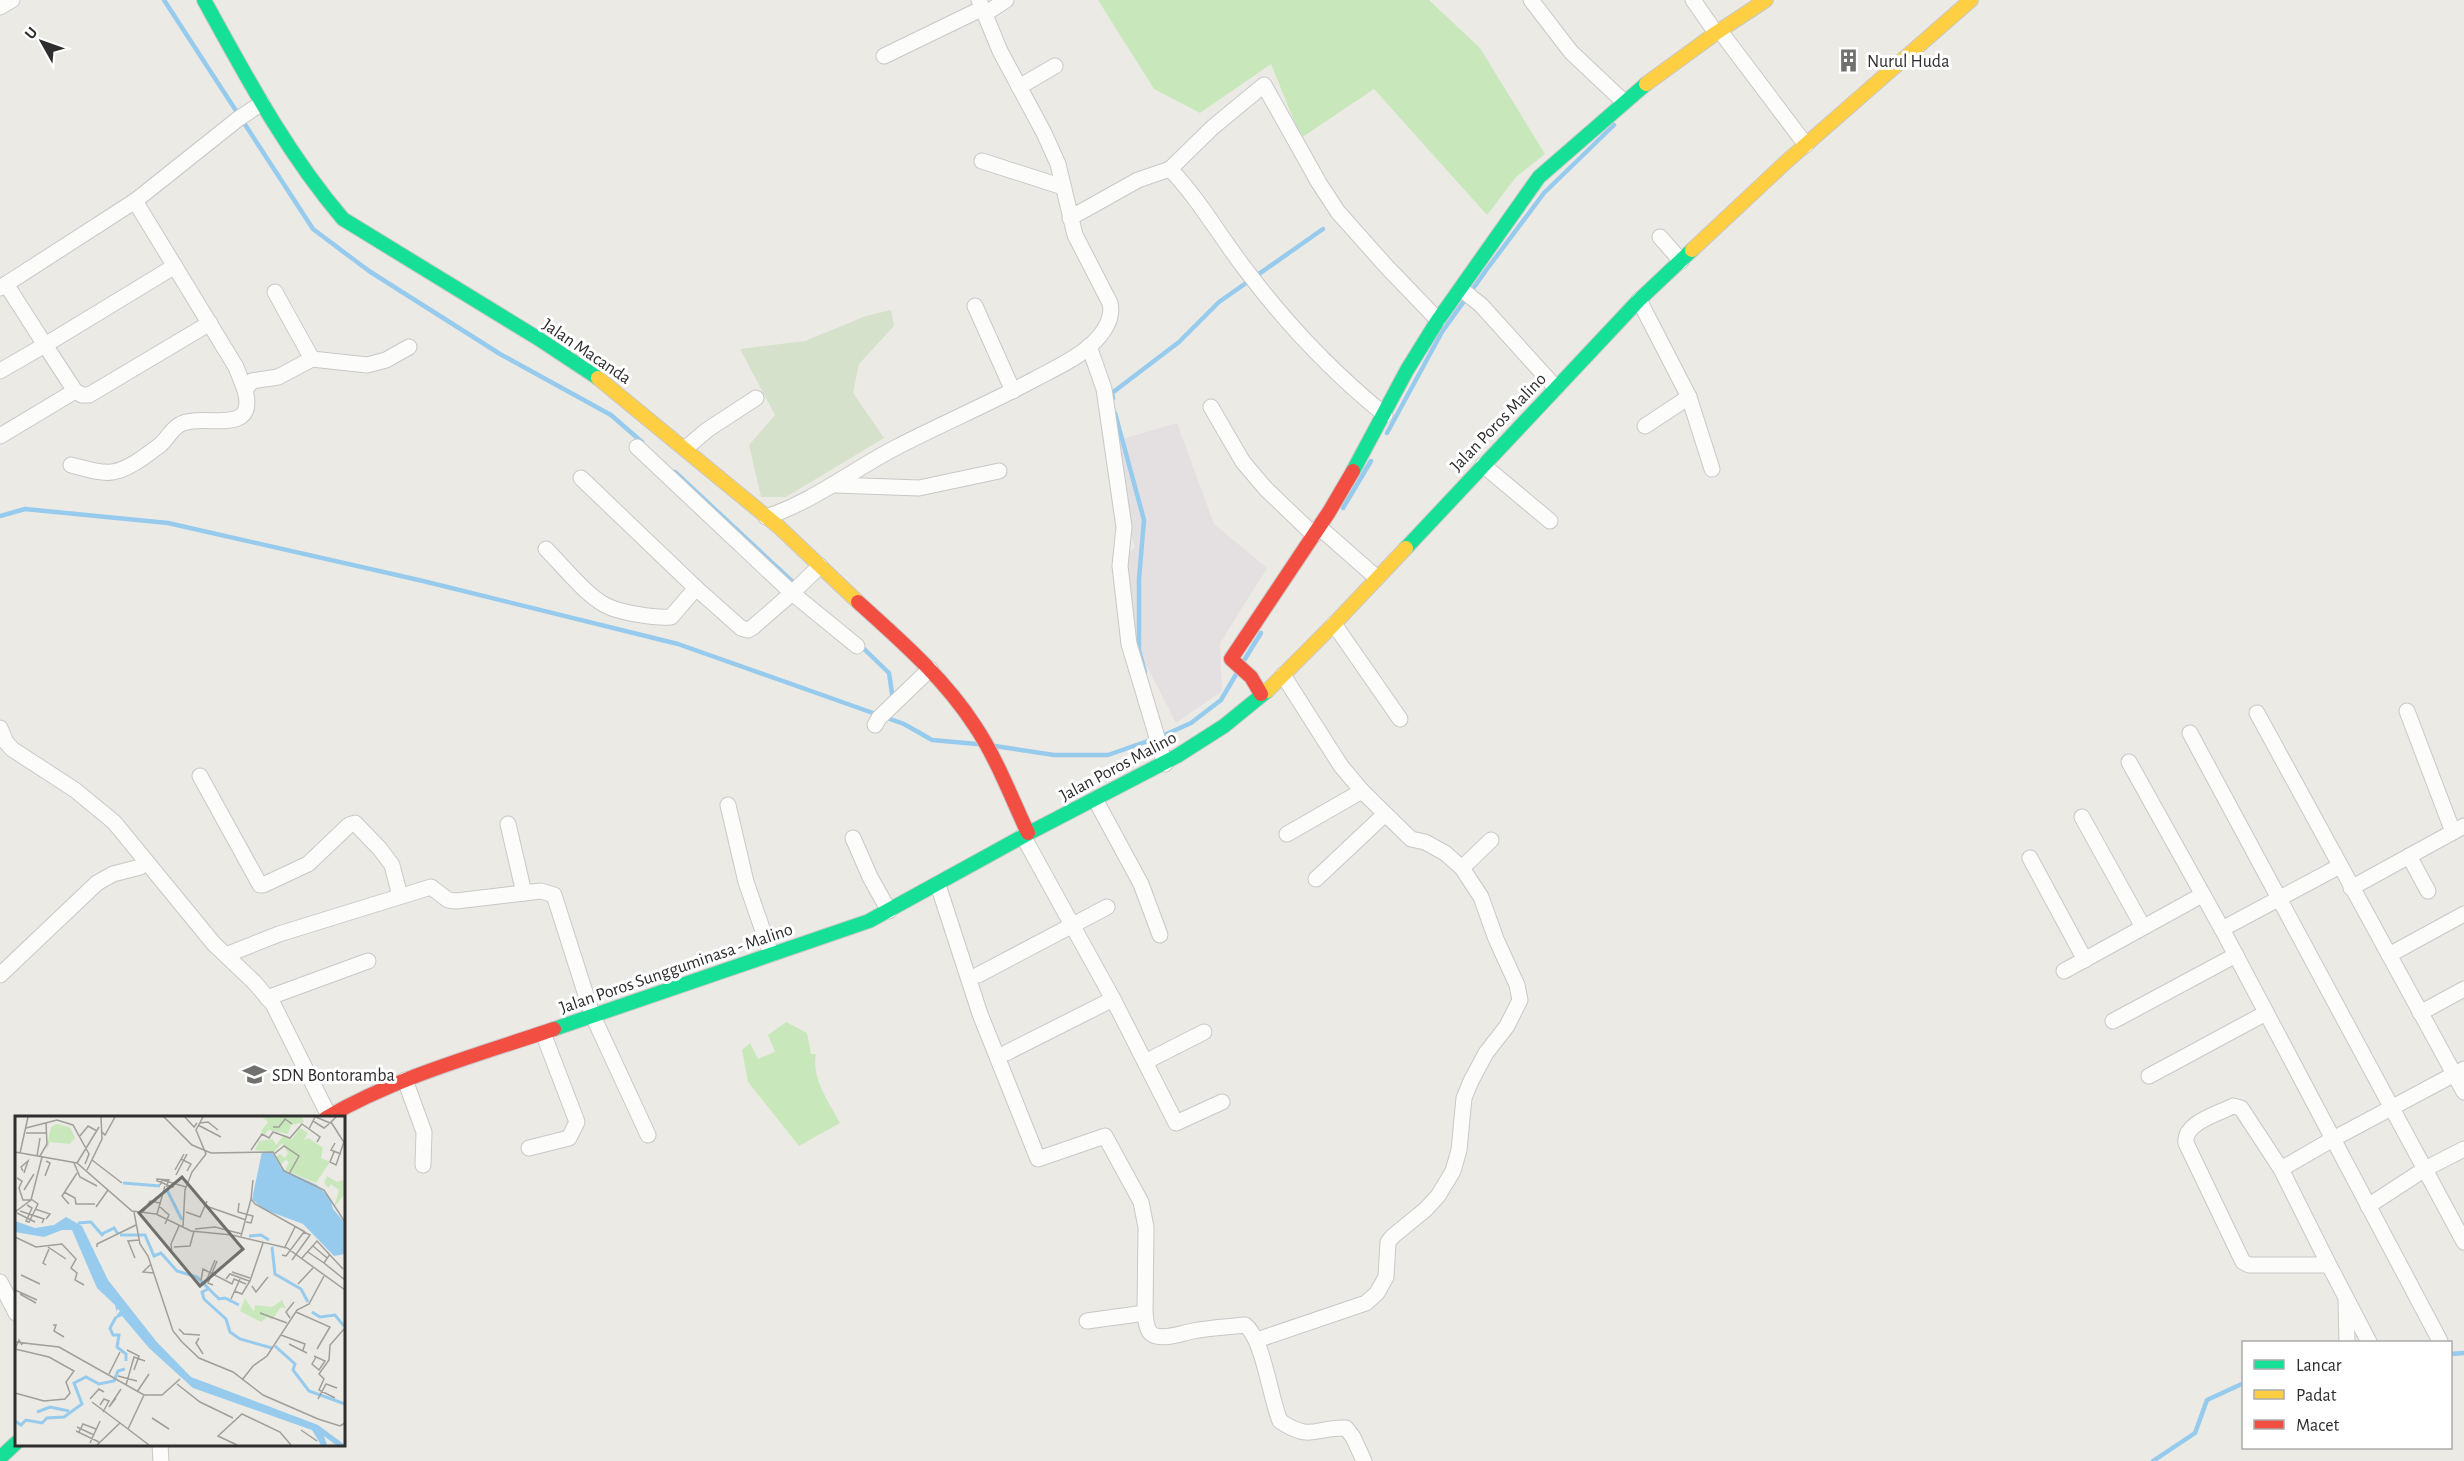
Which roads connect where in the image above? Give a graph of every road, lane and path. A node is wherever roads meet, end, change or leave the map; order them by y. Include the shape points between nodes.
1 (12, 0) edge
2 (204, 0) edge
3 (1006, 0) edge
4 (1531, 0) edge
5 (1693, 0) edge
6 (1766, 0) edge
7 (1971, 0) edge
8 (0, 6) edge
9 (982, 7) edge
10 (1718, 32) junction
11 (884, 56) dead end
12 (1056, 66) dead end
13 (1019, 87) junction
14 (1624, 102) junction
15 (257, 106) junction
16 (1806, 145) junction
17 (982, 161) dead end
18 (1170, 169) junction
19 (1063, 187) junction
20 (135, 201) junction
21 (1070, 218) junction
22 (1660, 237) dead end
23 (1681, 261) junction
24 (175, 266) junction
25 (3, 286) edge
26 (1464, 291) junction
27 (275, 292) dead end
28 (1639, 300) junction
29 (975, 306) dead end
30 (1438, 320) junction
31 (210, 323) junction
32 (45, 345) junction
33 (1089, 346) junction
34 (409, 347) dead end
35 (312, 359) junction
36 (0, 371) edge
37 (1556, 388) junction
38 (245, 390) junction
39 (75, 391) junction
40 (1013, 391) junction
41 (1689, 397) junction
42 (756, 398) dead end
43 (1211, 406) dead end
44 (1385, 415) junction
45 (1645, 426) dead end
46 (0, 436) edge
47 (637, 447) dead end
48 (686, 448) junction
49 (72, 465) dead end
50 (1483, 465) junction
51 (1712, 469) dead end
52 (999, 471) dead end
53 (581, 478) dead end
54 (835, 485) junction
55 (766, 517) junction
56 (1550, 521) dead end
57 (1316, 531) junction
58 (546, 549) dead end
59 (820, 566) junction
60 (1377, 578) junction
61 (696, 588) junction
62 (792, 593) junction
63 (1334, 624) junction
64 (857, 646) dead end
65 (930, 669) junction
66 (1283, 675) junction
67 (1261, 694) junction
68 (2408, 711) dead end
69 (2257, 713) dead end
70 (1400, 719) dead end
71 (877, 722) dead end
72 (0, 728) edge
73 (2190, 734) dead end
74 (2129, 762) dead end
75 (1165, 764) junction
76 (200, 776) dead end
77 (1362, 791) junction
78 (1095, 799) junction
79 (728, 805) dead end
80 (1385, 814) junction
81 (2082, 817) dead end
82 (508, 824) dead end
83 (2459, 829) edge
84 (1287, 834) dead end
85 (1026, 835) junction
86 (853, 838) dead end
87 (1491, 840) dead end
88 (2409, 856) junction
89 (2030, 858) dead end
90 (2340, 866) junction
91 (140, 867) dead end
92 (1461, 868) junction
93 (1316, 879) dead end
94 (938, 885) junction
95 (2351, 888) junction
96 (2428, 891) dead end
97 (524, 893) junction
98 (2202, 895) junction
99 (400, 896) junction
100 (2280, 897) junction
101 (1107, 907) dead end
102 (889, 911) junction
103 (2464, 914) edge
104 (1072, 925) junction
105 (2144, 927) junction
106 (2222, 929) junction
107 (1160, 935) dead end
108 (771, 954) junction
109 (226, 955) junction
110 (2236, 955) junction
111 (2389, 955) junction
112 (2085, 960) junction
113 (368, 961) dead end
114 (2064, 971) dead end
115 (0, 975) edge
116 (978, 975) dead end
117 (2464, 989) edge
118 (267, 998) junction
119 (1113, 999) junction
120 (2266, 1013) junction
121 (2420, 1013) junction
122 (592, 1014) junction
123 (2113, 1021) dead end
124 (1204, 1032) dead end
125 (543, 1033) junction
126 (1006, 1053) dead end
127 (1145, 1062) junction
128 (2459, 1071) edge
129 (2149, 1076) dead end
130 (405, 1080) junction
131 (2464, 1092) edge
132 (1222, 1102) dead end
133 (2392, 1107) junction
134 (327, 1116) edge
135 (329, 1116) edge
136 (648, 1135) dead end
137 (2333, 1139) junction
138 (529, 1148) dead end
139 (2464, 1149) edge
140 (423, 1165) dead end
141 (2281, 1169) junction
142 (2425, 1169) junction
143 (2368, 1206) junction
144 (2464, 1242) edge
145 (2329, 1265) junction
146 (0, 1282) edge
147 (2346, 1295) junction
148 (15, 1311) edge
149 (1145, 1313) junction
150 (1087, 1321) dead end
151 (1257, 1340) junction
152 (2347, 1341) edge
153 (2369, 1341) edge
154 (2440, 1341) dead end
155 (15, 1444) edge
156 (160, 1446) edge
157 (0, 1458) edge
158 (161, 1461) edge
159 (1364, 1461) edge

1 - 8 street
2 - 15 street, Jalan Macanda
3 - 9 street
4 - 14 street via 1571,52
5 - 10 street
6 - 10 street
7 - 16 street, Jalan Poros Malino
9 - 11 street
9 - 13 street
10 - 14 street
10 - 16 street
12 - 13 street
13 - 19 street via 1058,164
14 - 26 street via 1539,177
15 - 20 street
15 - 48 street, Jalan Macanda via 324,199 343,219 540,339 601,380
16 - 23 street, Jalan Poros Malino
17 - 19 street
18 - 21 street via 1138,180
18 - 30 street via 1227,114 1264,85 1338,212
18 - 44 street via 1293,330 1325,364
19 - 21 street
20 - 24 street
20 - 25 street
21 - 33 street via 1112,312
22 - 23 street
23 - 28 street, Jalan Poros Malino
24 - 31 street
24 - 32 street
25 - 32 street
26 - 30 street
26 - 37 street
27 - 35 street
28 - 37 street, Jalan Poros Malino
28 - 41 street
29 - 40 street
30 - 44 street
31 - 38 street
31 - 39 street via 99,391 88,395
32 - 36 street
32 - 39 street
33 - 40 street via 1068,362
33 - 75 street via 1104,389 1124,527 1120,566 1130,644
34 - 35 street via 367,365
35 - 38 street via 273,379 252,381
37 - 50 street, Jalan Poros Malino
38 - 49 street via 247,406 236,420 196,420 179,425 160,445 124,469 110,473
39 - 46 street
40 - 54 street via 896,448
41 - 45 street
41 - 51 street
42 - 48 street
43 - 57 street via 1243,462 1266,489
44 - 57 street
47 - 62 street
48 - 55 street, Jalan Macanda
50 - 56 street
50 - 60 street, Jalan Poros Malino
52 - 54 street via 919,488
53 - 61 street
54 - 55 street
55 - 59 street, Jalan Macanda
57 - 60 street
57 - 67 street via 1231,659 1251,677
58 - 61 street via 597,598 615,609 671,617
59 - 62 street
59 - 65 street, Jalan Macanda
60 - 63 street, Jalan Poros Malino
61 - 62 street via 748,630
62 - 64 street
63 - 66 street, Jalan Poros Malino
63 - 70 street
65 - 71 street
65 - 85 street, Jalan Macanda via 989,749
66 - 67 street, Jalan Poros Malino
66 - 77 street via 1341,766
67 - 75 street, Jalan Poros Malino via 1225,725
68 - 83 street
69 - 90 street
72 - 109 street via 12,749 75,790 114,822
73 - 100 street
74 - 98 street
75 - 78 street, Jalan Poros Malino
76 - 99 street via 260,885 308,864 355,823 392,865
77 - 80 street
77 - 84 street
78 - 85 street, Jalan Poros Malino
78 - 107 street via 1141,884
79 - 108 street via 746,882
80 - 92 street via 1411,839 1445,853
80 - 93 street
81 - 105 street
82 - 97 street
83 - 88 street
85 - 94 street, Jalan Poros Sungguminasa - Malino
85 - 104 street
86 - 102 street
87 - 92 street
88 - 95 street
88 - 96 street
89 - 112 street
90 - 95 street
90 - 100 street
91 - 115 street via 97,883
92 - 151 street via 1481,897 1520,1000 1507,1026 1486,1053 1464,1098 1453,1171 1431,1203 1389,1242 1386,1277 1366,1303
94 - 102 street, Jalan Poros Sungguminasa - Malino
94 - 149 street via 976,1004 1038,1159 1105,1136 1141,1202 1146,1227
95 - 111 street
97 - 99 street via 456,901 447,900 431,887
97 - 122 street via 541,891 554,895
98 - 105 street
98 - 106 street
99 - 109 street
100 - 106 street
100 - 133 street
101 - 104 street
102 - 108 street, Jalan Poros Sungguminasa - Malino
103 - 111 street
104 - 116 street
104 - 119 street
105 - 112 street
106 - 110 street
108 - 122 street, Jalan Poros Sungguminasa - Malino
109 - 118 street
110 - 120 street
110 - 123 street
111 - 121 street
112 - 114 street
113 - 118 street
117 - 121 street
118 - 134 street
119 - 126 street
119 - 127 street
120 - 129 street
120 - 137 street
121 - 128 street
122 - 125 street, Jalan Poros Sungguminasa - Malino
122 - 136 street
124 - 127 street
125 - 130 street, Jalan Poros Sungguminasa - Malino
125 - 138 street via 577,1122 569,1138
127 - 132 street via 1176,1123
128 - 131 street
128 - 133 street
130 - 135 street, Jalan Poros Sungguminasa - Malino
130 - 140 street via 424,1132
133 - 137 street
133 - 142 street
137 - 141 street
137 - 143 street
139 - 142 street
141 - 145 street
141 - 145 street via 2237,1106 2186,1133 2186,1143 2243,1262
142 - 143 street
142 - 144 street
143 - 154 street
145 - 147 street
146 - 148 street
147 - 152 street
147 - 153 street
149 - 150 street
149 - 151 street via 1146,1325 1156,1336 1245,1325
151 - 159 street via 1280,1420 1304,1434 1346,1428
155 - 157 street
156 - 158 street

